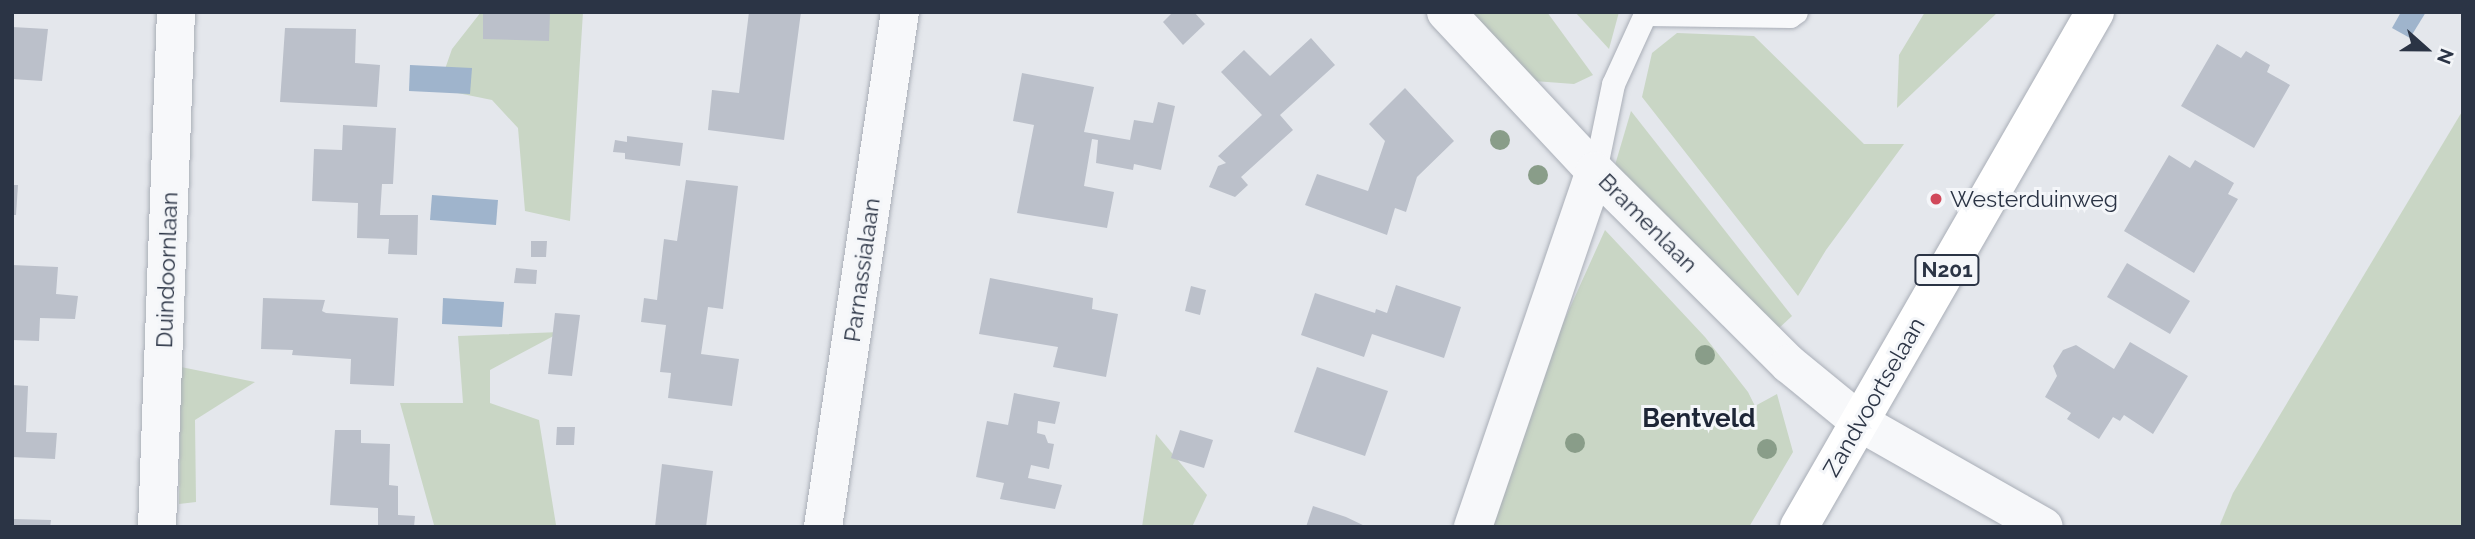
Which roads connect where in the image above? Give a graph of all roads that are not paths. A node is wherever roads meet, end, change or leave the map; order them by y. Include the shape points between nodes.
1 (176, 12) edge
2 (900, 12) edge
3 (1446, 12) edge
4 (1796, 12) edge
5 (2095, 12) edge
6 (1646, 13) edge
7 (1595, 171) junction
8 (1861, 423) junction
9 (157, 527) edge
10 (823, 527) edge
11 (1473, 527) edge
12 (1799, 527) edge
13 (2044, 527) edge

1 - 9 street, Duindoornlaan
2 - 10 street, Parnassialaan
3 - 7 street, Bramenlaan
4 - 6 lane via 1790,16
5 - 8 main road, Zandvoortselaan / N201
6 - 7 lane via 1613,84
7 - 8 street, Bramenlaan via 1789,364
7 - 11 street
8 - 12 main road, Zandvoortselaan / N201
8 - 13 street

